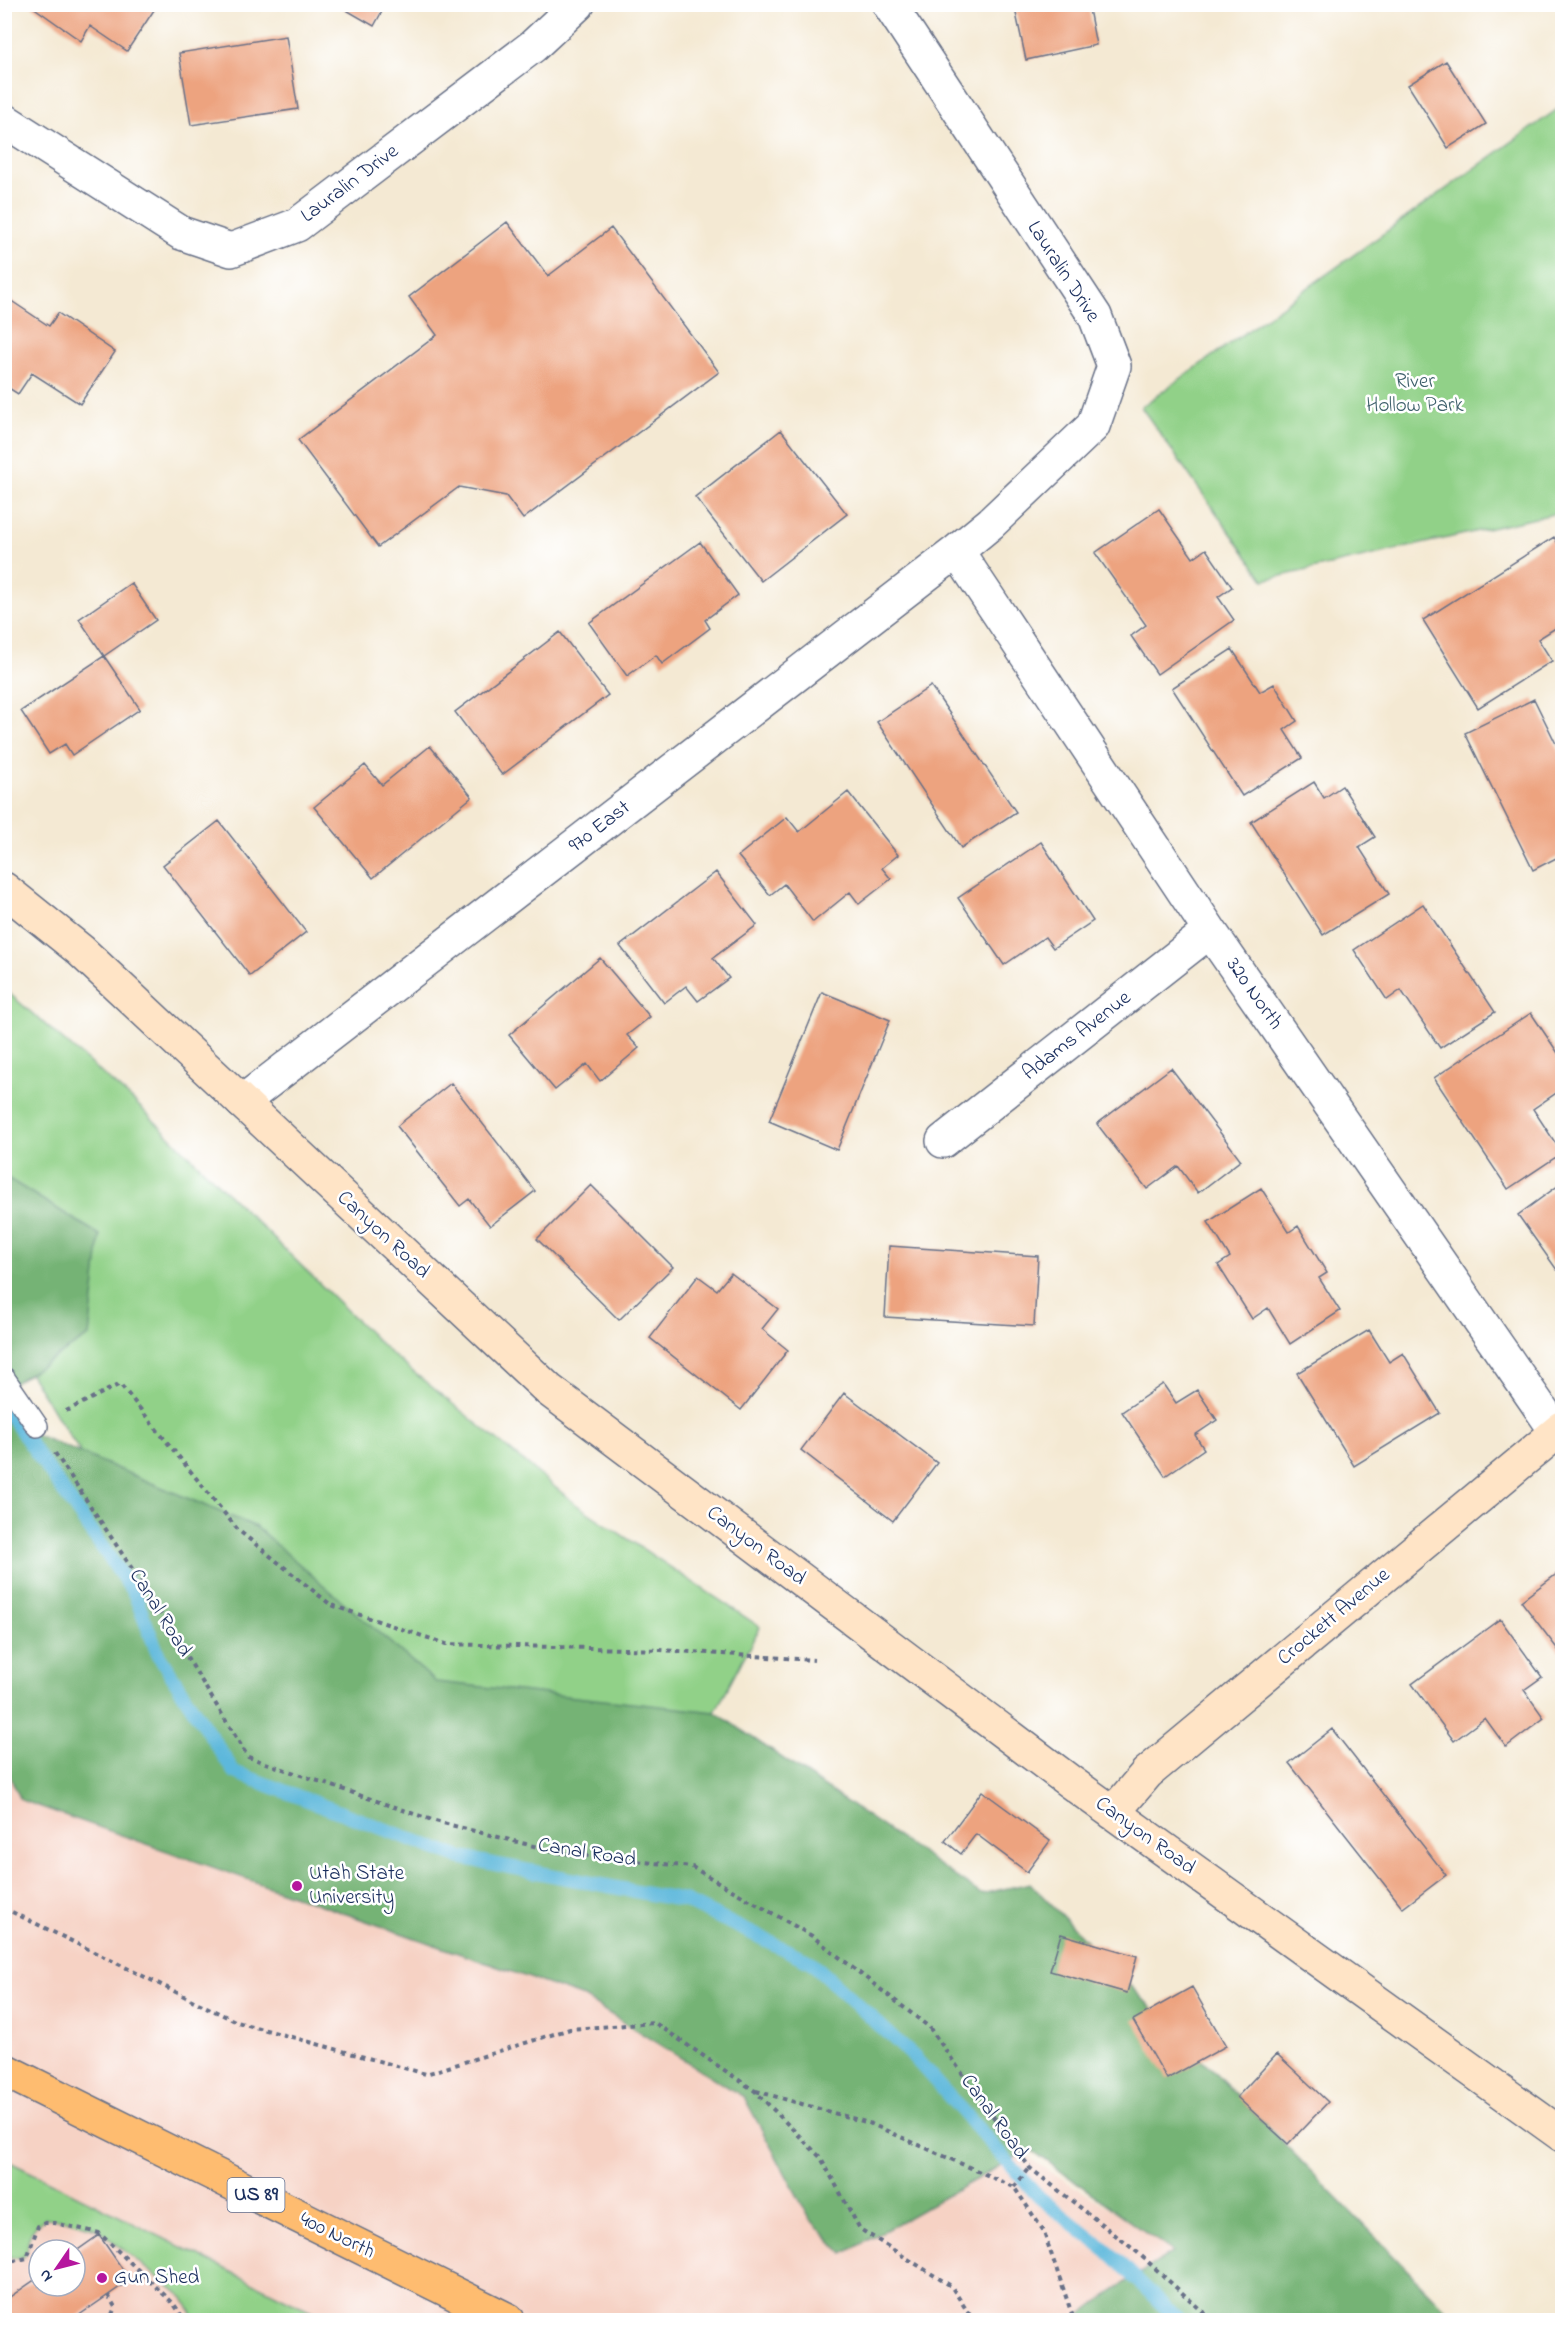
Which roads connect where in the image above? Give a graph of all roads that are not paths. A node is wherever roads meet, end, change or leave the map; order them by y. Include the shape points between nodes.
1 (578, 4) edge
2 (889, 4) edge
3 (4, 120) edge
4 (957, 551) junction
5 (4, 889) edge
6 (1210, 931) junction
7 (242, 1102) junction
8 (943, 1141) dead end
9 (4, 1378) edge
10 (37, 1426) road end
11 (1560, 1430) edge
12 (1113, 1813) junction
13 (4, 2070) edge
14 (1563, 2135) edge
15 (508, 2320) edge

1 - 3 street, Lauralin Drive via 533,46 297,225 231,250 181,232
2 - 4 street, Lauralin Drive via 1095,316 1114,366 1093,426
4 - 6 street, 320 North
4 - 7 street, 970 East
5 - 7 street, Canyon Road via 80,950
6 - 8 street, Adams Avenue
6 - 11 street, 320 North
7 - 12 street, Canyon Road via 549,1390
9 - 10 lane
11 - 12 street, Crockett Avenue via 1147,1773
12 - 14 street, Canyon Road
13 - 15 main road, 400 North / US 89

